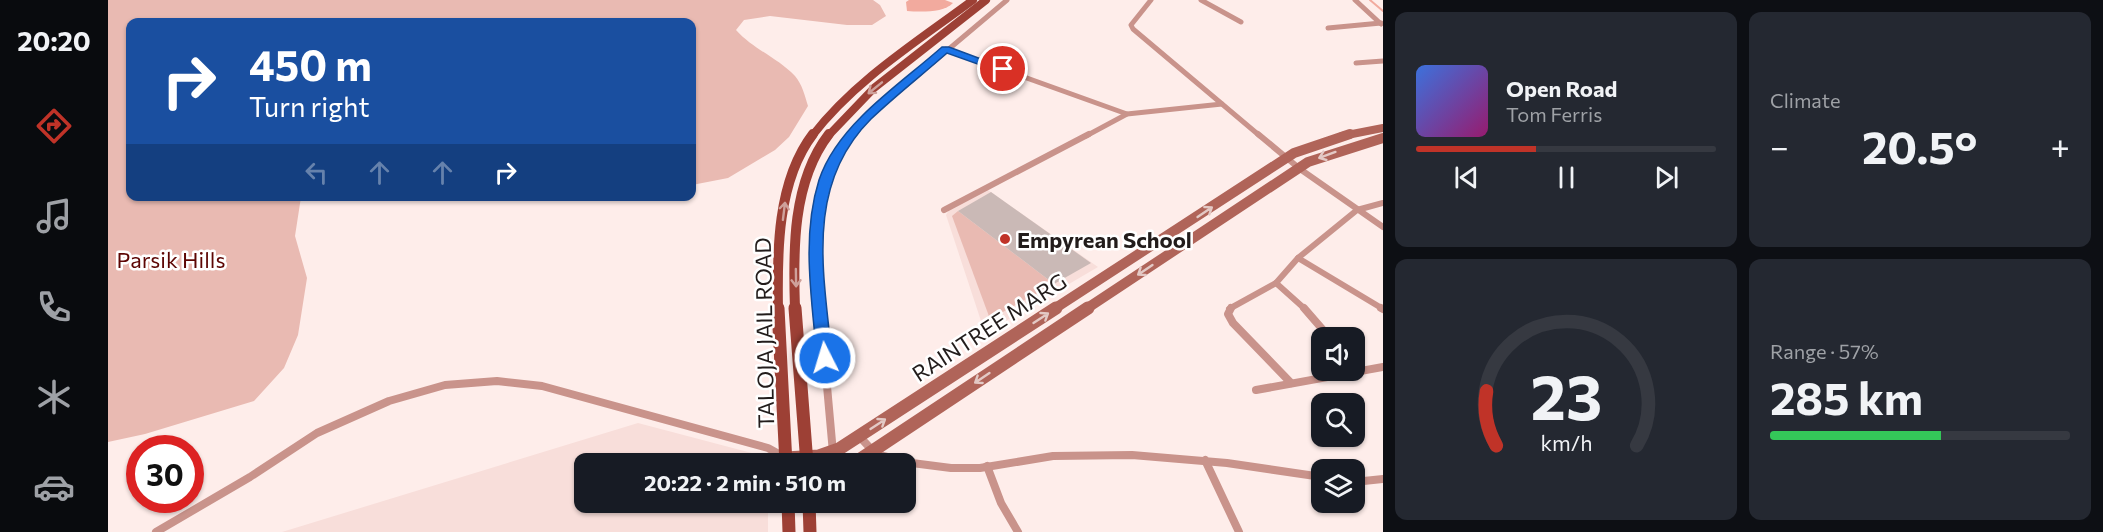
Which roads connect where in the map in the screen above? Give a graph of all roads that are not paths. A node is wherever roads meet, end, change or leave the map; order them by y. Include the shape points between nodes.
1 (973, 0) edge
2 (986, 0) edge
3 (1006, 0) edge
4 (1151, 0) edge
5 (1201, 0) edge
6 (1355, 0) edge
7 (1241, 22) dead end
8 (1382, 24) edge
9 (1328, 28) dead end
10 (946, 49) junction
11 (1383, 60) edge
12 (1356, 63) dead end
13 (1222, 104) junction
14 (1127, 114) junction
15 (1383, 128) edge
16 (1383, 138) edge
17 (1288, 157) junction
18 (1300, 169) junction
19 (1383, 204) edge
20 (944, 210) dead end
21 (1357, 210) junction
22 (1383, 227) edge
23 (1298, 258) junction
24 (1276, 283) junction
25 (1383, 309) edge
26 (1320, 327) edge
27 (1383, 366) edge
28 (1365, 367) edge
29 (1311, 378) edge
30 (1291, 383) junction
31 (1256, 390) dead end
32 (859, 436) junction
33 (833, 451) junction
34 (873, 451) junction
35 (775, 453) edge
36 (786, 453) edge
37 (806, 453) edge
38 (828, 453) edge
39 (870, 453) edge
40 (1205, 460) junction
41 (987, 466) junction
42 (1311, 475) edge
43 (1383, 480) edge
44 (1365, 481) edge
45 (788, 513) edge
46 (809, 513) edge
47 (1237, 531) edge
48 (156, 532) edge
49 (789, 532) edge
50 (810, 532) edge
51 (1018, 532) edge

36 -> 1 main road, TALOJA JAIL ROAD via 779,276 786,200 797,162 805,145 834,110
2 -> 37 main road, TALOJA JAIL ROAD via 859,101 831,130 810,164 800,201 795,276
3 - 10 street
4 - 13 street via 1131,25 1133,29
5 - 7 street
6 - 8 street
8 - 9 street
10 - 14 street
10 - 33 street via 867,118 841,148 826,178 818,213 816,264
11 - 12 street
13 - 14 street
13 - 17 street
14 - 20 street
15 - 17 main road, RAINTREE MARG via 1340,136
16 -> 18 main road, RAINTREE MARG via 1318,158
17 - 18 street
32 -> 17 main road, RAINTREE MARG
18 - 21 street
18 -> 34 main road, RAINTREE MARG
19 - 21 street
21 - 22 street
21 - 23 street
23 - 24 street
23 - 25 street
24 - 26 street
24 - 30 street via 1229,309 1228,314
27 - 28 street
29 - 30 street
30 - 31 street
32 - 33 main road, RAINTREE MARG
32 - 34 street
33 - 38 main road, RAINTREE MARG
34 - 39 main road, RAINTREE MARG
34 - 41 street via 953,468
35 - 48 street via 542,386 496,381 445,385 389,401 317,433
40 - 41 street via 1069,455
40 - 42 street
40 - 47 street
41 - 51 street via 1000,503
43 - 44 street
45 - 49 main road
46 - 50 main road

